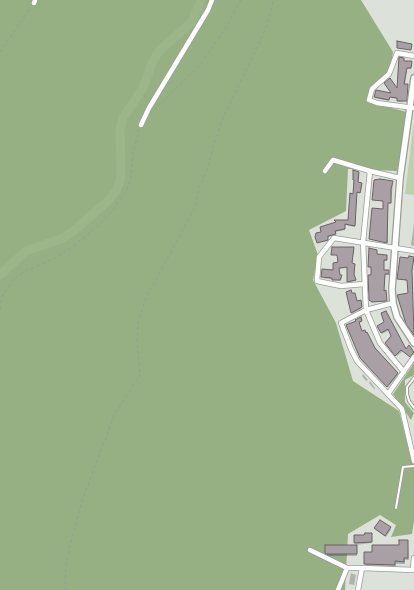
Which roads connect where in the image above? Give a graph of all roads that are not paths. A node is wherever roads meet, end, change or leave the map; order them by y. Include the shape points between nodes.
1 (212, 0) edge
2 (414, 56) edge
3 (414, 79) edge
4 (412, 107) edge
5 (141, 125) road end
6 (325, 171) dead end
7 (370, 171) junction
8 (400, 178) junction
9 (363, 242) junction
10 (396, 248) junction
11 (414, 251) edge
12 (364, 284) junction
13 (393, 303) junction
14 (366, 310) junction
15 (414, 343) edge
16 (414, 357) edge
17 (404, 372) junction
18 (414, 378) edge
19 (388, 394) junction
20 (414, 408) edge
21 (414, 461) edge
22 (414, 466) edge
23 (396, 508) dead end
24 (310, 550) dead end
25 (414, 558) edge
26 (347, 568) junction
27 (362, 568) junction
28 (413, 570) edge
29 (338, 590) edge
30 (358, 590) edge

1 - 5 street
2 - 4 street via 398,53 389,74 372,89 369,100
3 - 4 street
4 - 8 street
6 - 7 street via 333,160
7 - 8 street
7 - 9 street
8 - 10 street
9 - 10 street
9 - 12 street
9 - 12 street via 334,238 319,257 317,281 341,286
10 - 11 street
10 - 13 street
12 - 14 street
13 - 14 street
13 - 15 street via 397,317
14 - 17 street via 380,343
14 - 19 street via 342,323 357,361
16 - 17 street
17 - 19 street
18 - 20 lane via 407,387 409,401
19 - 21 street via 402,409
22 - 23 lane via 404,467
24 - 26 street
25 - 28 street
26 - 27 street
26 - 29 street
27 - 28 street
27 - 30 street

